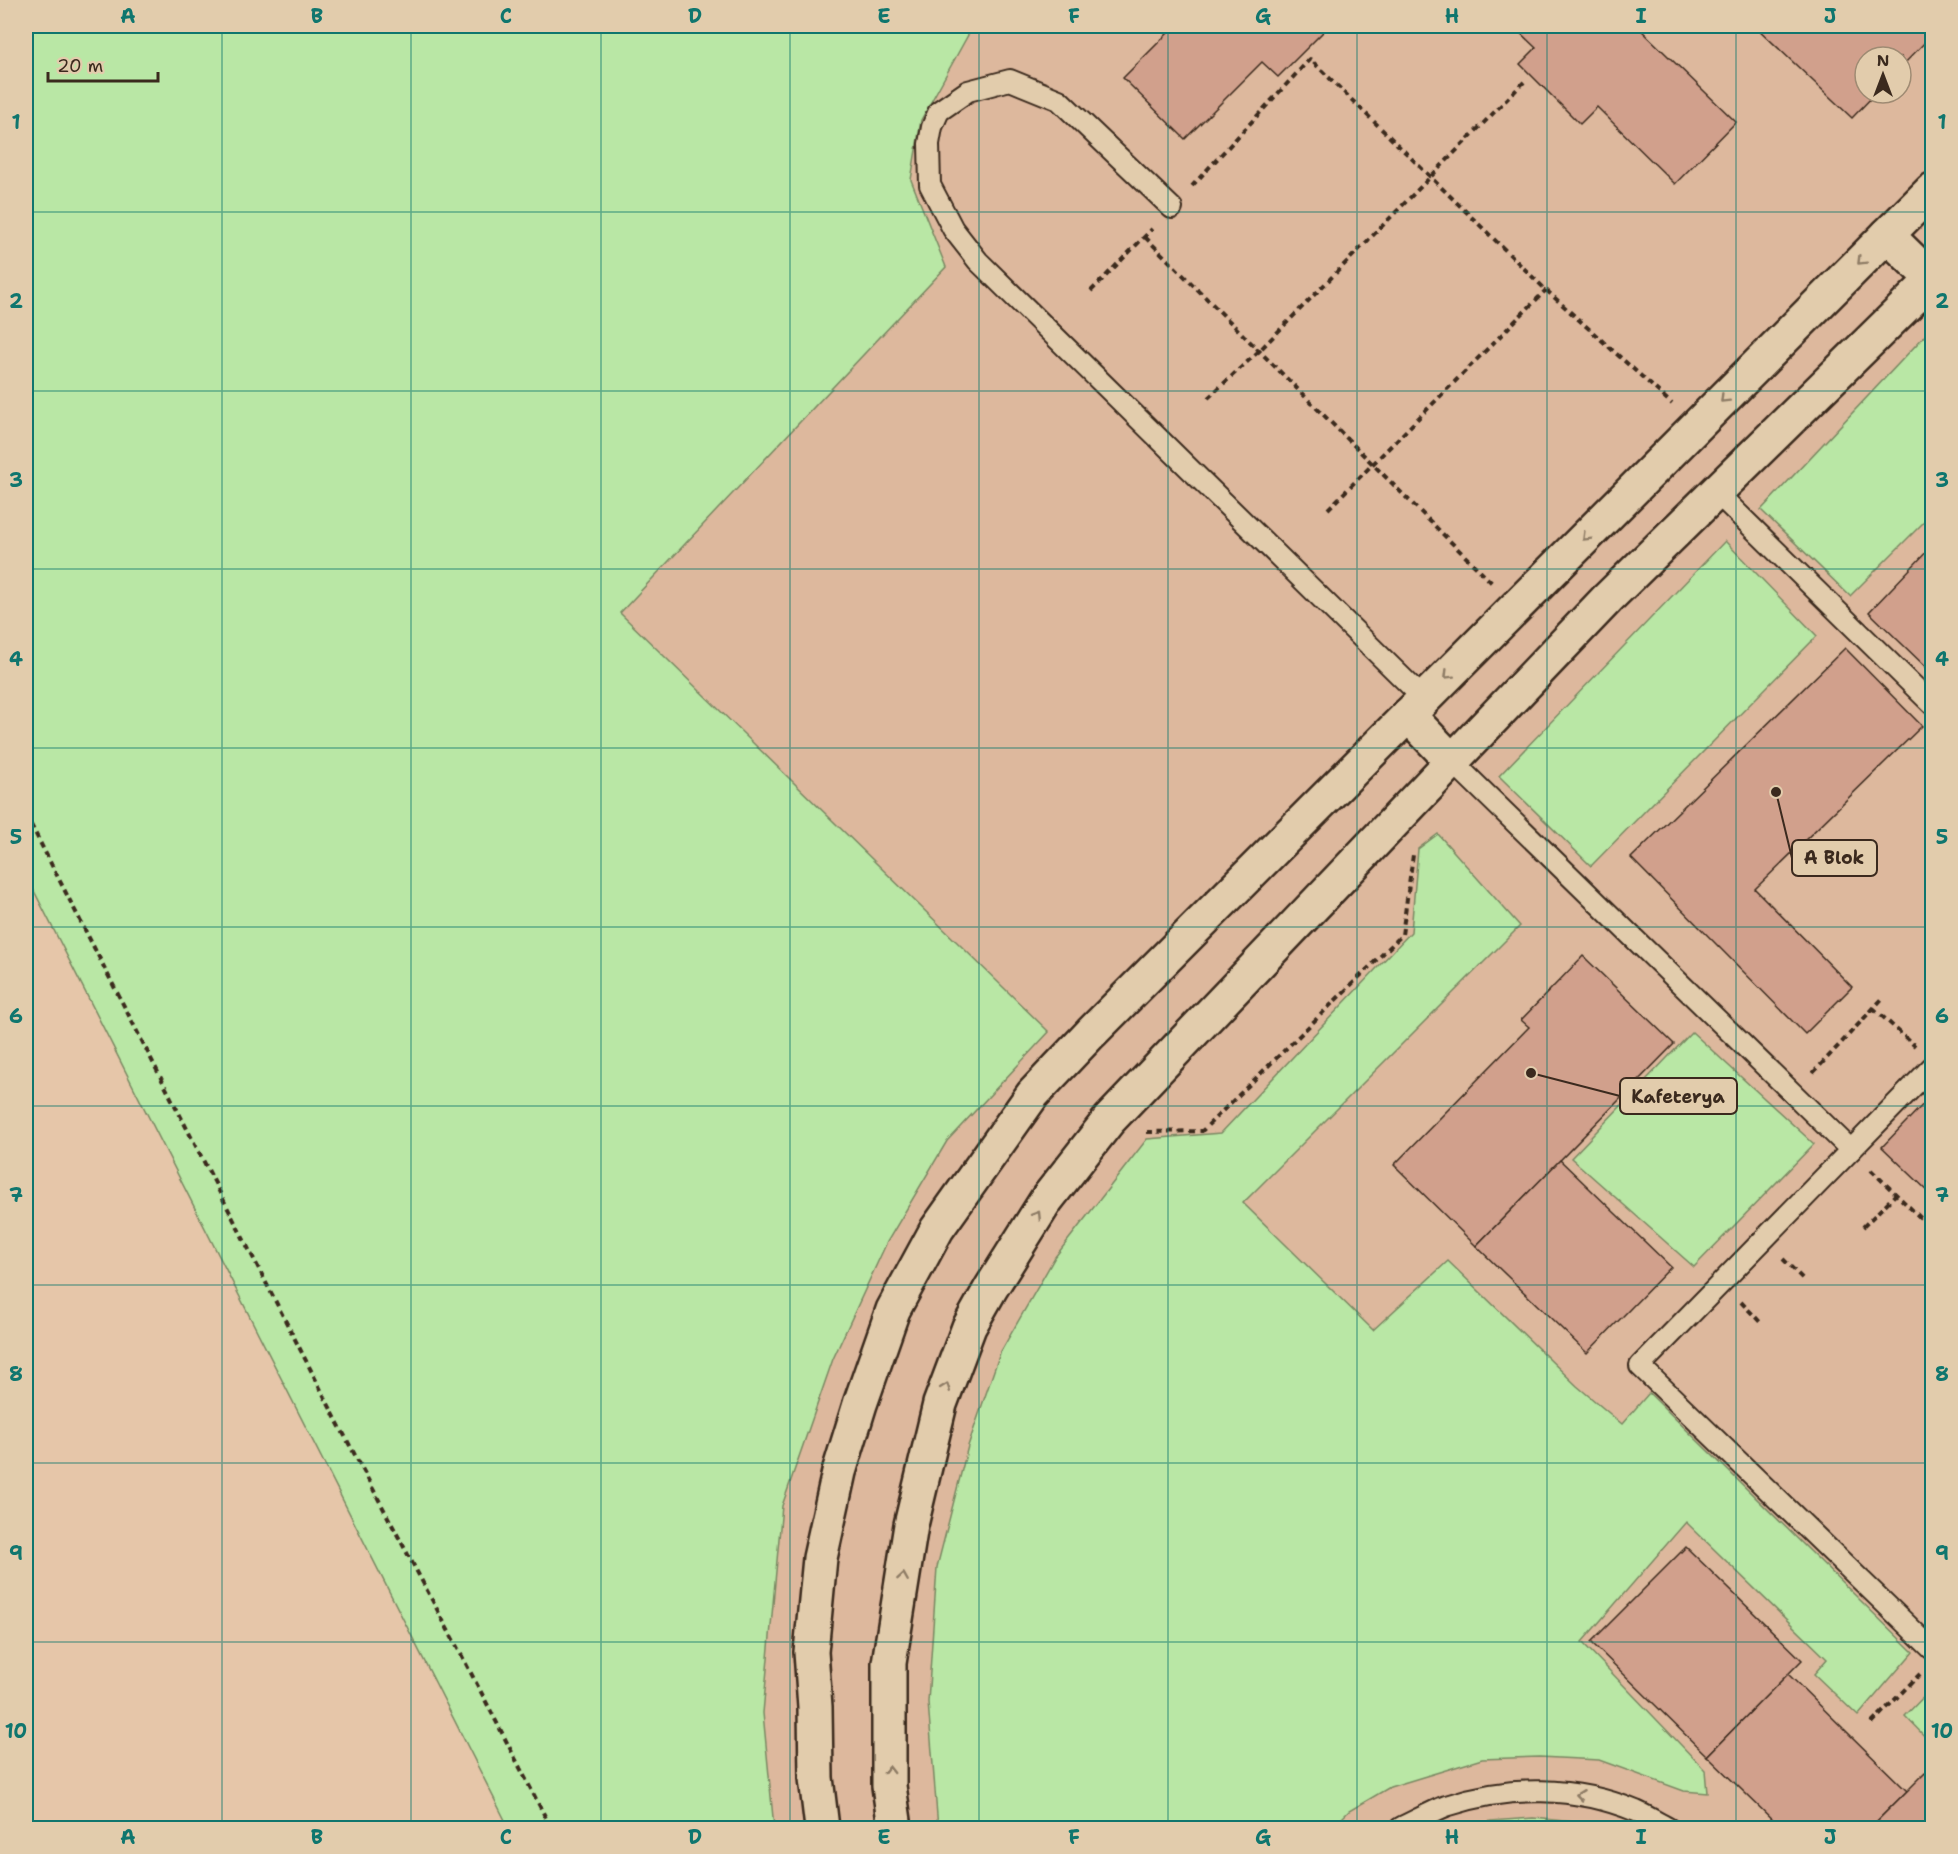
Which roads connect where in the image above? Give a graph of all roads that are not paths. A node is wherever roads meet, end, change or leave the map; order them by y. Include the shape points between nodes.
1 (1932, 190) edge
2 (1172, 208) road end
3 (1887, 235) junction
4 (1932, 280) edge
5 (1716, 492) junction
6 (1932, 704) edge
7 (1416, 707) junction
8 (1452, 761) junction
9 (1932, 1067) edge
10 (1851, 1150) junction
11 (1932, 1649) edge
12 (822, 1828) edge
13 (894, 1828) edge
14 (1400, 1828) edge
15 (1668, 1828) edge

1 - 3 street
2 - 7 lane via 1059,100 1010,80 968,91 939,111 932,127 930,185 953,229 978,261
3 - 4 street
3 -> 7 street
4 - 5 street
5 - 6 lane
5 - 8 street
7 - 8 street
7 - 12 street via 1033,1094 937,1229 893,1310 839,1472 820,1558 811,1652
8 - 10 lane
13 -> 8 street via 889,1786 889,1663 911,1525 940,1404 969,1327 1047,1199 1109,1120
9 - 10 lane
10 - 11 lane via 1640,1366
15 -> 14 lane via 1636,1811 1589,1796 1541,1790 1492,1794 1454,1804

